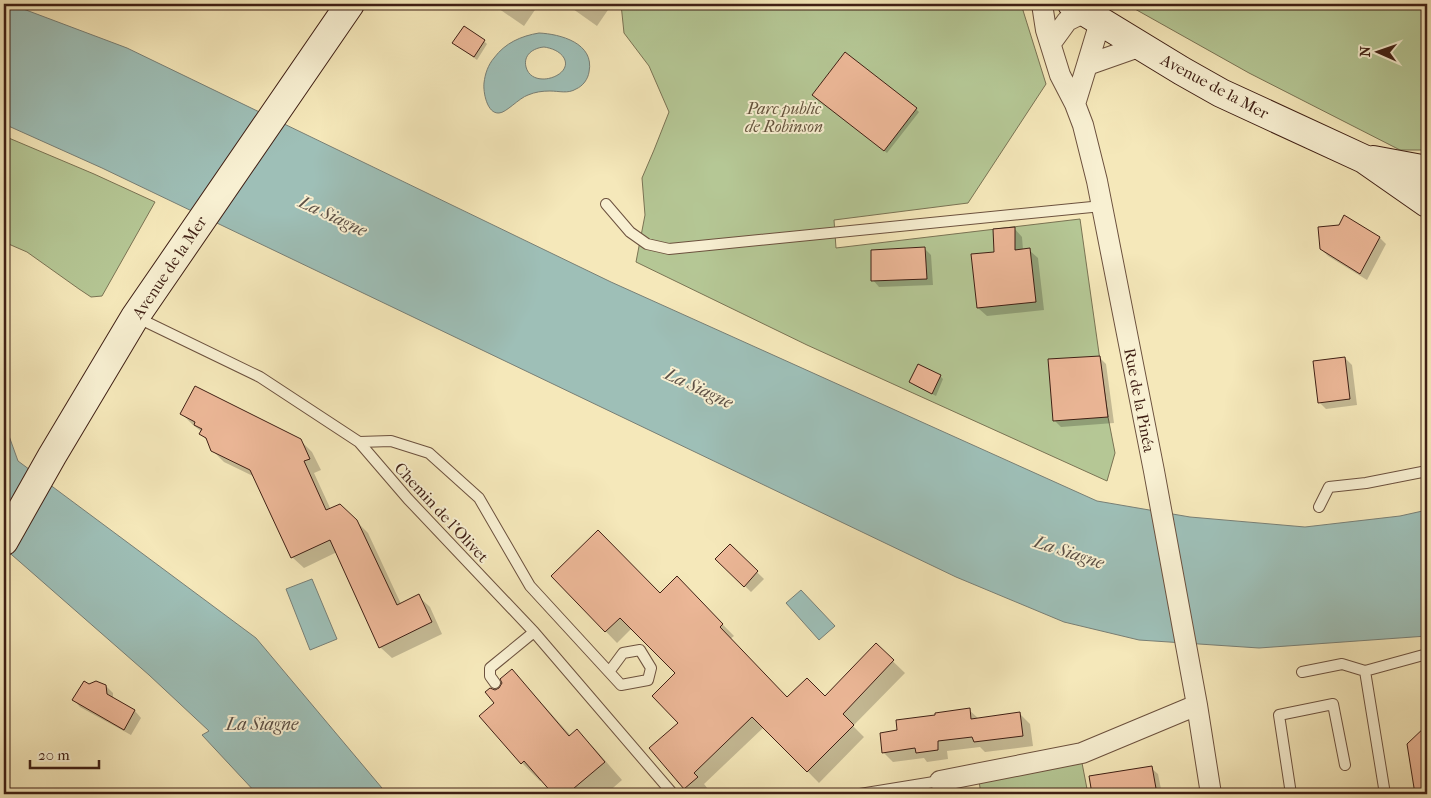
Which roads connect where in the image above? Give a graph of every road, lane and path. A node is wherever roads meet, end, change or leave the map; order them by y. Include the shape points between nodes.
1 (350, 4) edge
2 (1042, 4) edge
3 (1086, 12) edge
4 (1051, 43) junction
5 (1141, 46) junction
6 (1087, 65) junction
7 (1075, 104) junction
8 (1364, 159) junction
9 (1427, 170) edge
10 (1427, 203) edge
11 (606, 204) dead end
12 (1102, 206) junction
13 (135, 316) junction
14 (359, 442) junction
15 (1427, 471) edge
16 (1319, 507) dead end
17 (4, 541) edge
18 (534, 632) junction
19 (1427, 654) edge
20 (1365, 671) junction
21 (609, 672) dead end
22 (1302, 672) dead end
23 (495, 683) dead end
24 (1197, 705) junction
25 (1345, 765) dead end
26 (940, 788) edge
27 (673, 794) edge
28 (860, 794) edge
29 (1212, 794) edge
30 (1291, 794) edge
31 (1385, 794) edge

1 - 13 main road, Avenue de la Mer
2 - 4 street, Rue de la Pinéa
3 - 4 street via 1067,21
3 - 5 main road, Avenue de la Mer
3 - 6 street
4 - 7 street, Rue de la Pinéa via 1060,75
5 - 6 street
5 - 8 main road, Avenue de la Mer via 1221,93
6 - 7 street
7 - 12 street, Rue de la Pinéa
8 - 9 main road, Avenue de la Mer
8 - 10 main road, Avenue de la Mer
11 - 12 lane via 630,232 647,244 669,249
12 - 24 street, Rue de la Pinéa
13 - 14 lane, Chemin de l'Olivet via 260,378
13 - 17 main road, Avenue de la Mer
14 - 18 lane, Chemin de l'Olivet via 408,500
14 - 21 lane via 391,441 429,453 479,498 530,586
15 - 16 lane via 1329,487
18 - 23 lane via 490,668 490,676
18 - 27 lane, Chemin de l'Olivet
19 - 20 lane
20 - 22 lane via 1342,664
20 - 31 lane
24 - 26 street via 1082,753
24 - 29 street, Rue de la Pinéa
25 - 30 lane via 1333,704 1279,714
26 - 28 lane via 904,786

